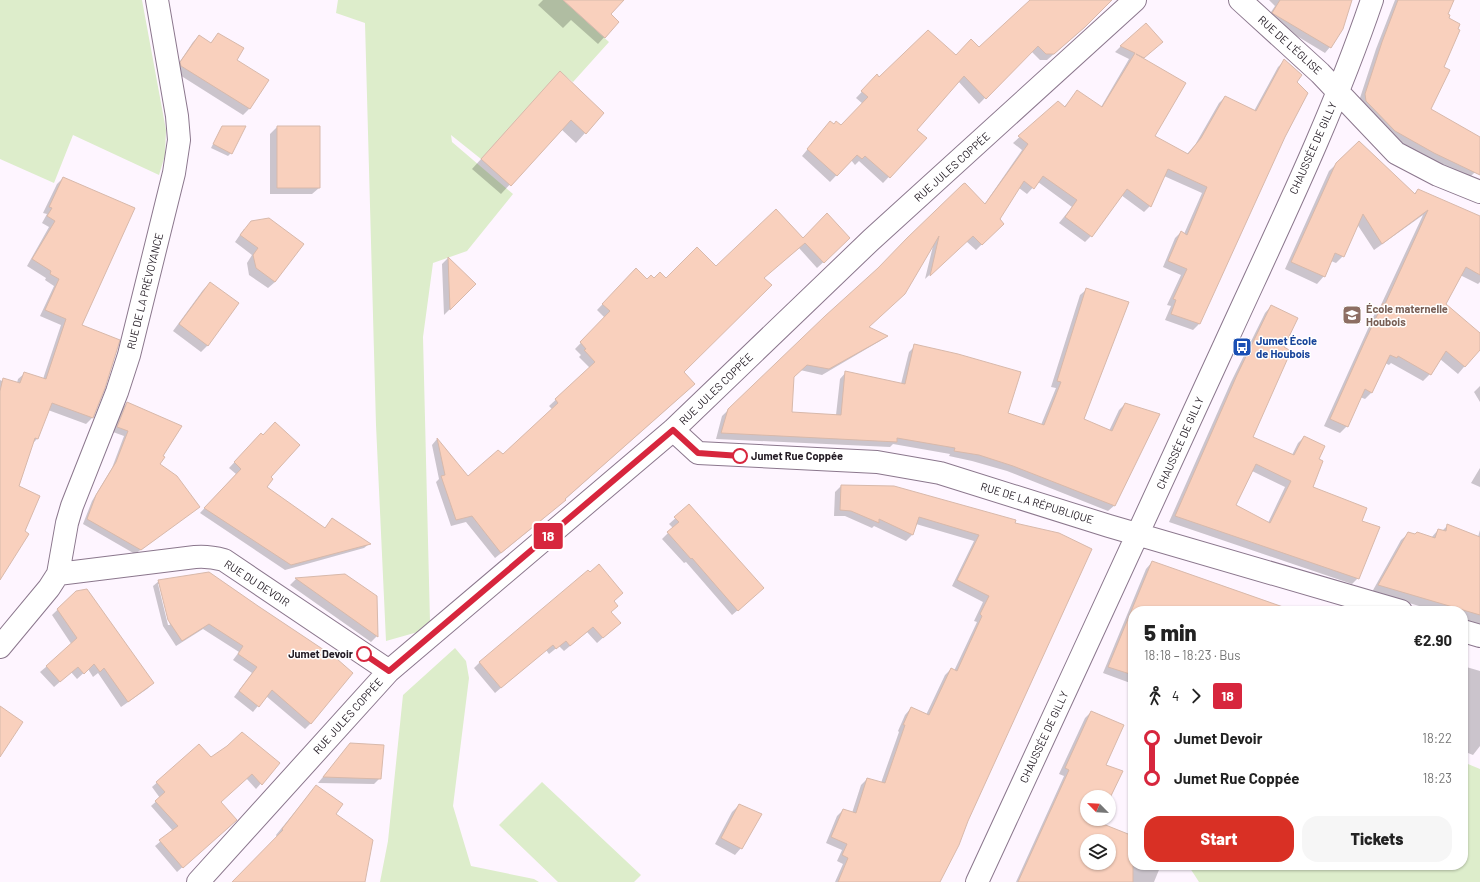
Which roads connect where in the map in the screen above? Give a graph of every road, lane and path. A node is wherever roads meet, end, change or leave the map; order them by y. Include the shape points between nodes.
1 (157, 0) edge
2 (1136, 0) edge
3 (1240, 0) edge
4 (1372, 0) edge
5 (1338, 91) junction
6 (1480, 192) edge
7 (673, 430) junction
8 (1138, 534) junction
9 (58, 574) junction
10 (1384, 606) edge
11 (1468, 632) edge
12 (1480, 636) edge
13 (0, 647) edge
14 (389, 671) junction
15 (198, 882) edge
16 (977, 882) edge

1 - 9 street, RUE DE LA PRÉVOYANCE via 177,116 179,140 174,173 129,356 72,506
2 - 7 street, RUE JULES COPPÉE via 871,240
3 - 5 street, RUE DE L'ÉGLISE
4 - 5 street, CHAUSSÉE DE GILLY
5 - 6 street, RUE DE L'ÉGLISE via 1396,153 1438,175
5 - 8 street, CHAUSSÉE DE GILLY
7 - 8 street, RUE DE LA RÉPUBLIQUE via 698,453 877,462 912,467 940,473
7 - 14 street, RUE JULES COPPÉE
8 - 10 street, RUE DE LA RÉPUBLIQUE
8 - 16 street, CHAUSSÉE DE GILLY
9 - 13 street
9 - 14 street, RUE DU DEVOIR via 195,556 215,557 224,560
11 - 12 street
14 - 15 street, RUE JULES COPPÉE

